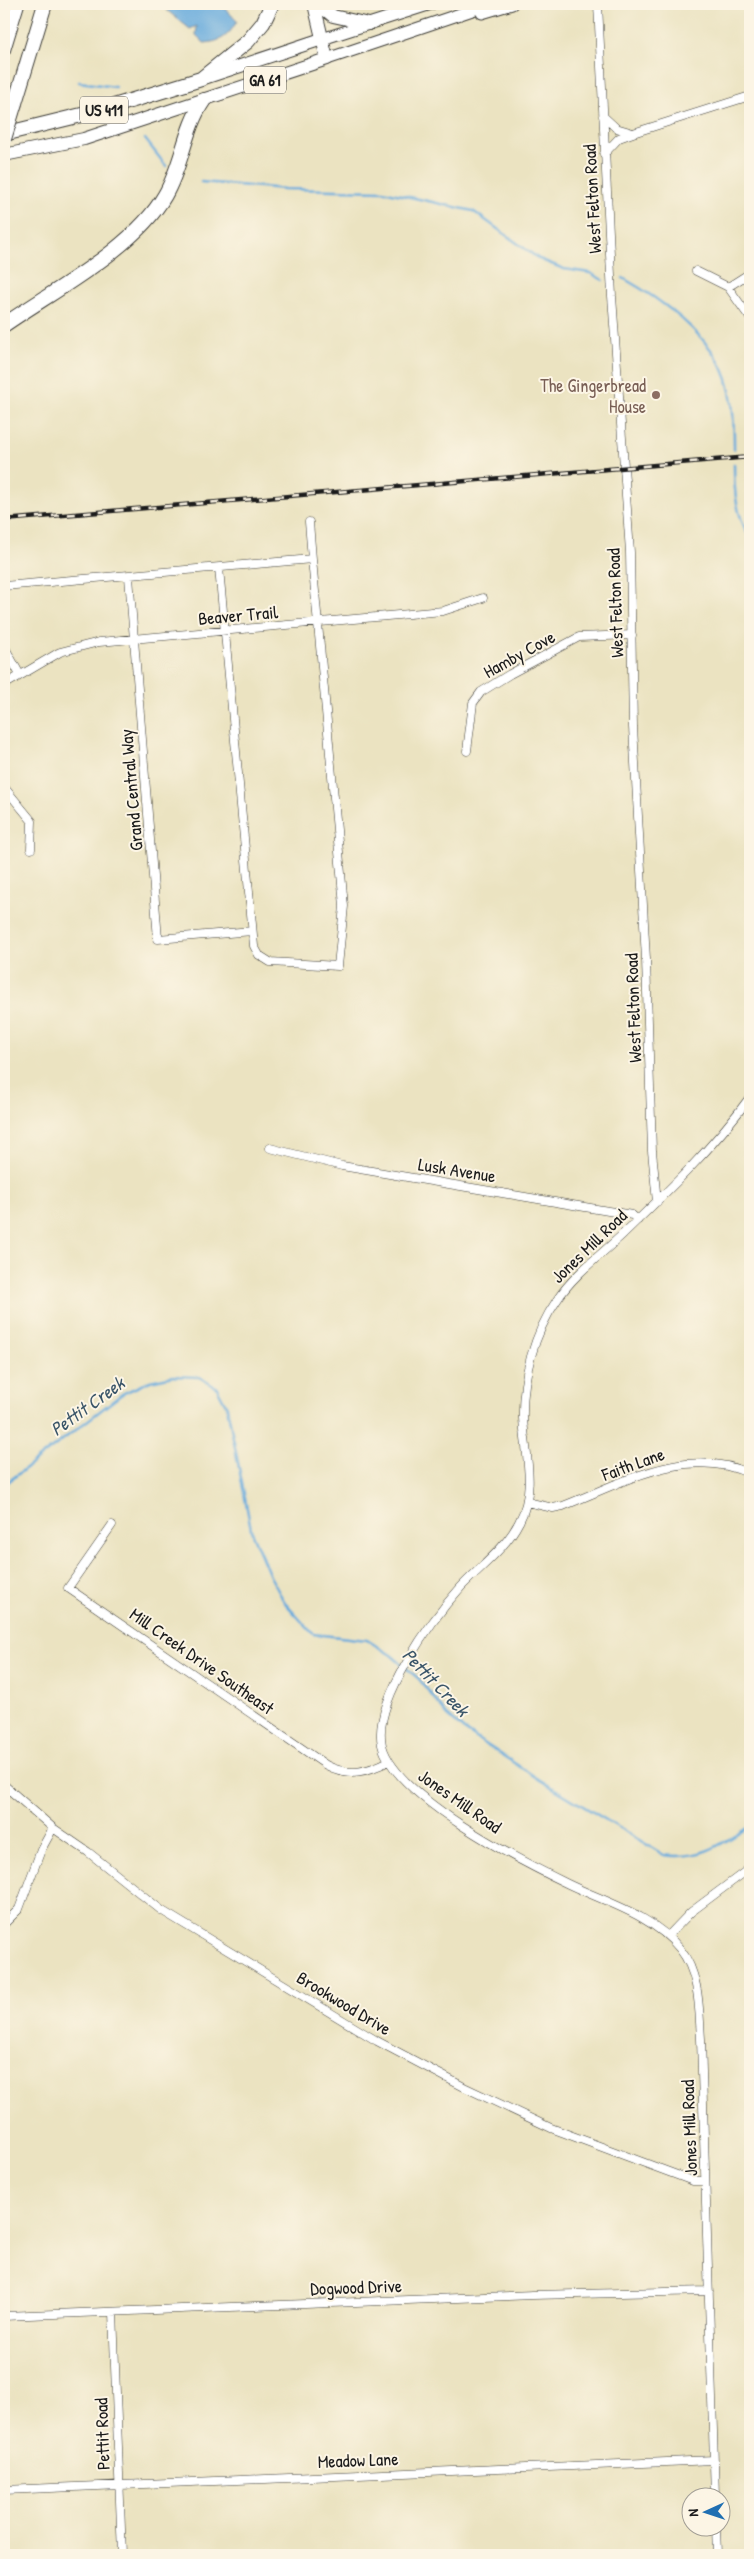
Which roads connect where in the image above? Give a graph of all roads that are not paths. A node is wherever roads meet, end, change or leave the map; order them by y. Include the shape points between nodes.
1 (18, 4) edge
2 (45, 4) edge
3 (272, 4) edge
4 (316, 4) edge
5 (431, 4) edge
6 (490, 4) edge
7 (512, 4) edge
8 (598, 4) edge
9 (453, 17) junction
10 (369, 24) junction
11 (322, 39) junction
12 (4, 50) edge
13 (327, 59) junction
14 (201, 79) junction
15 (750, 96) edge
16 (204, 100) junction
17 (603, 116) junction
18 (633, 133) junction
19 (4, 134) edge
20 (4, 139) edge
21 (604, 154) junction
22 (4, 155) edge
23 (696, 271) dead end
24 (750, 273) edge
25 (728, 287) junction
26 (750, 318) edge
27 (4, 325) edge
28 (309, 522) dead end
29 (312, 559) junction
30 (219, 568) junction
31 (129, 577) junction
32 (4, 586) edge
33 (483, 598) dead end
34 (319, 623) junction
35 (225, 632) junction
36 (632, 635) junction
37 (133, 639) junction
38 (4, 646) edge
39 (20, 675) junction
40 (4, 685) edge
41 (468, 751) dead end
42 (4, 787) edge
43 (31, 849) dead end
44 (252, 930) junction
45 (750, 1097) edge
46 (270, 1148) dead end
47 (657, 1202) junction
48 (638, 1220) junction
49 (750, 1474) edge
50 (527, 1502) junction
51 (112, 1525) dead end
52 (388, 1761) junction
53 (4, 1785) edge
54 (53, 1828) junction
55 (750, 1868) edge
56 (4, 1924) edge
57 (668, 1936) junction
58 (705, 2181) junction
59 (709, 2291) junction
60 (113, 2312) junction
61 (4, 2316) edge
62 (714, 2460) junction
63 (119, 2485) junction
64 (715, 2486) edge
65 (4, 2490) edge
66 (716, 2536) edge
67 (122, 2555) edge
68 (717, 2555) edge

1 - 12 main road
2 - 20 highway, bridge
3 - 14 highway, US 411 via 263,23 248,41
4 - 10 main road via 333,16
4 - 11 main road
5 - 10 main road, GA 61
6 - 9 main road, GA 61
7 - 9 main road
8 - 17 street, West Felton Road
9 - 13 main road, GA 61
10 - 11 main road, GA 61
11 - 13 main road
11 - 14 main road, GA 61
13 - 16 main road, GA 61
14 - 19 highway, US 411 via 98,111
15 - 18 street
16 - 22 main road, GA 61 via 84,139
16 - 27 highway via 190,124 183,154 166,194 143,225 92,265
17 - 18 street via 616,128
17 - 21 street, West Felton Road
18 - 21 street via 620,138
21 - 36 street, West Felton Road via 630,552
23 - 25 street
24 - 25 street
25 - 26 street
28 - 29 street
29 - 30 street
29 - 34 street
30 - 31 street
30 - 35 street
31 - 32 street
31 - 37 street, Grand Central Way
33 - 34 street, Beaver Trail via 443,611
34 - 35 street, Beaver Trail
34 - 44 street via 344,906 338,966 264,959 254,946
35 - 37 street, Beaver Trail
35 - 44 street
36 - 41 street, Hamby Cove via 579,637 480,692 473,703
36 - 47 street, West Felton Road via 633,727
37 - 39 street, Beaver Trail via 98,642 60,652
37 - 44 street, Grand Central Way via 158,939
38 - 39 street
39 - 40 street, Beaver Trail
42 - 43 street via 32,821
45 - 47 street, Jones Mill Road via 714,1143
46 - 48 street, Lusk Avenue via 342,1166 632,1215
47 - 48 street, Jones Mill Road
48 - 50 street, Jones Mill Road via 563,1291 546,1317 536,1342 524,1402 529,1482
49 - 50 street, Faith Lane via 715,1462 670,1465 562,1506 553,1508
50 - 52 street, Jones Mill Road via 511,1535 442,1610 415,1651 384,1711 381,1729
51 - 52 street, Mill Creek Drive Southeast via 68,1588 326,1765 338,1771 358,1772 369,1771
52 - 57 street, Jones Mill Road via 411,1787 461,1824 550,1875 641,1918
53 - 54 street, Brookwood Drive
54 - 56 street via 41,1850 19,1909
54 - 58 street, Brookwood Drive via 161,1910 377,2041 551,2128 686,2178
55 - 57 street via 690,1912
57 - 58 street, Jones Mill Road via 688,1960 697,1991
58 - 59 street, Jones Mill Road
59 - 60 street, Dogwood Drive
59 - 62 street, Jones Mill Road
60 - 61 street, Dogwood Drive
60 - 63 street, Pettit Road
62 - 63 street, Meadow Lane
62 - 64 street, Jones Mill Road
63 - 65 street, Meadow Lane
63 - 67 street, Pettit Road
66 - 68 street

